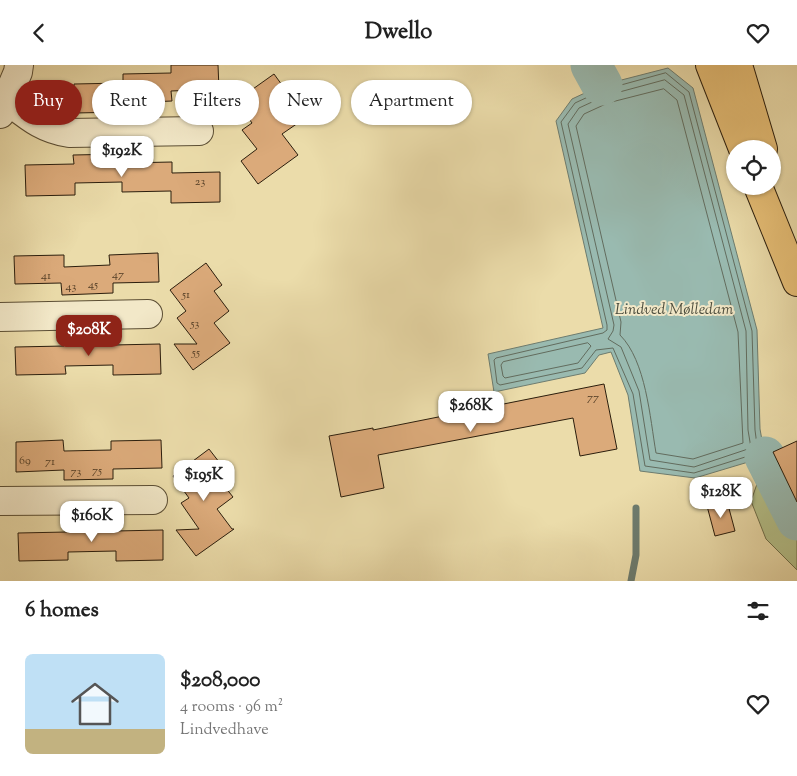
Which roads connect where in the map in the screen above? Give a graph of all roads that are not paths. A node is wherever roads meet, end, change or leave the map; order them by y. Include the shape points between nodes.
1 (18, 65) edge
2 (710, 65) edge
3 (738, 65) edge
4 (3, 107) edge
5 (199, 131) dead end
6 (739, 140) edge
7 (760, 140) edge
8 (762, 195) edge
9 (775, 195) edge
10 (797, 269) edge
11 (797, 282) edge
12 (148, 314) dead end
13 (0, 317) edge
14 (0, 501) edge
15 (153, 501) dead end

1 - 4 street
2 - 6 main road
3 - 7 main road
4 - 5 street via 53,131 69,133
8 - 11 main road
9 - 10 main road
12 - 13 street
14 - 15 street

